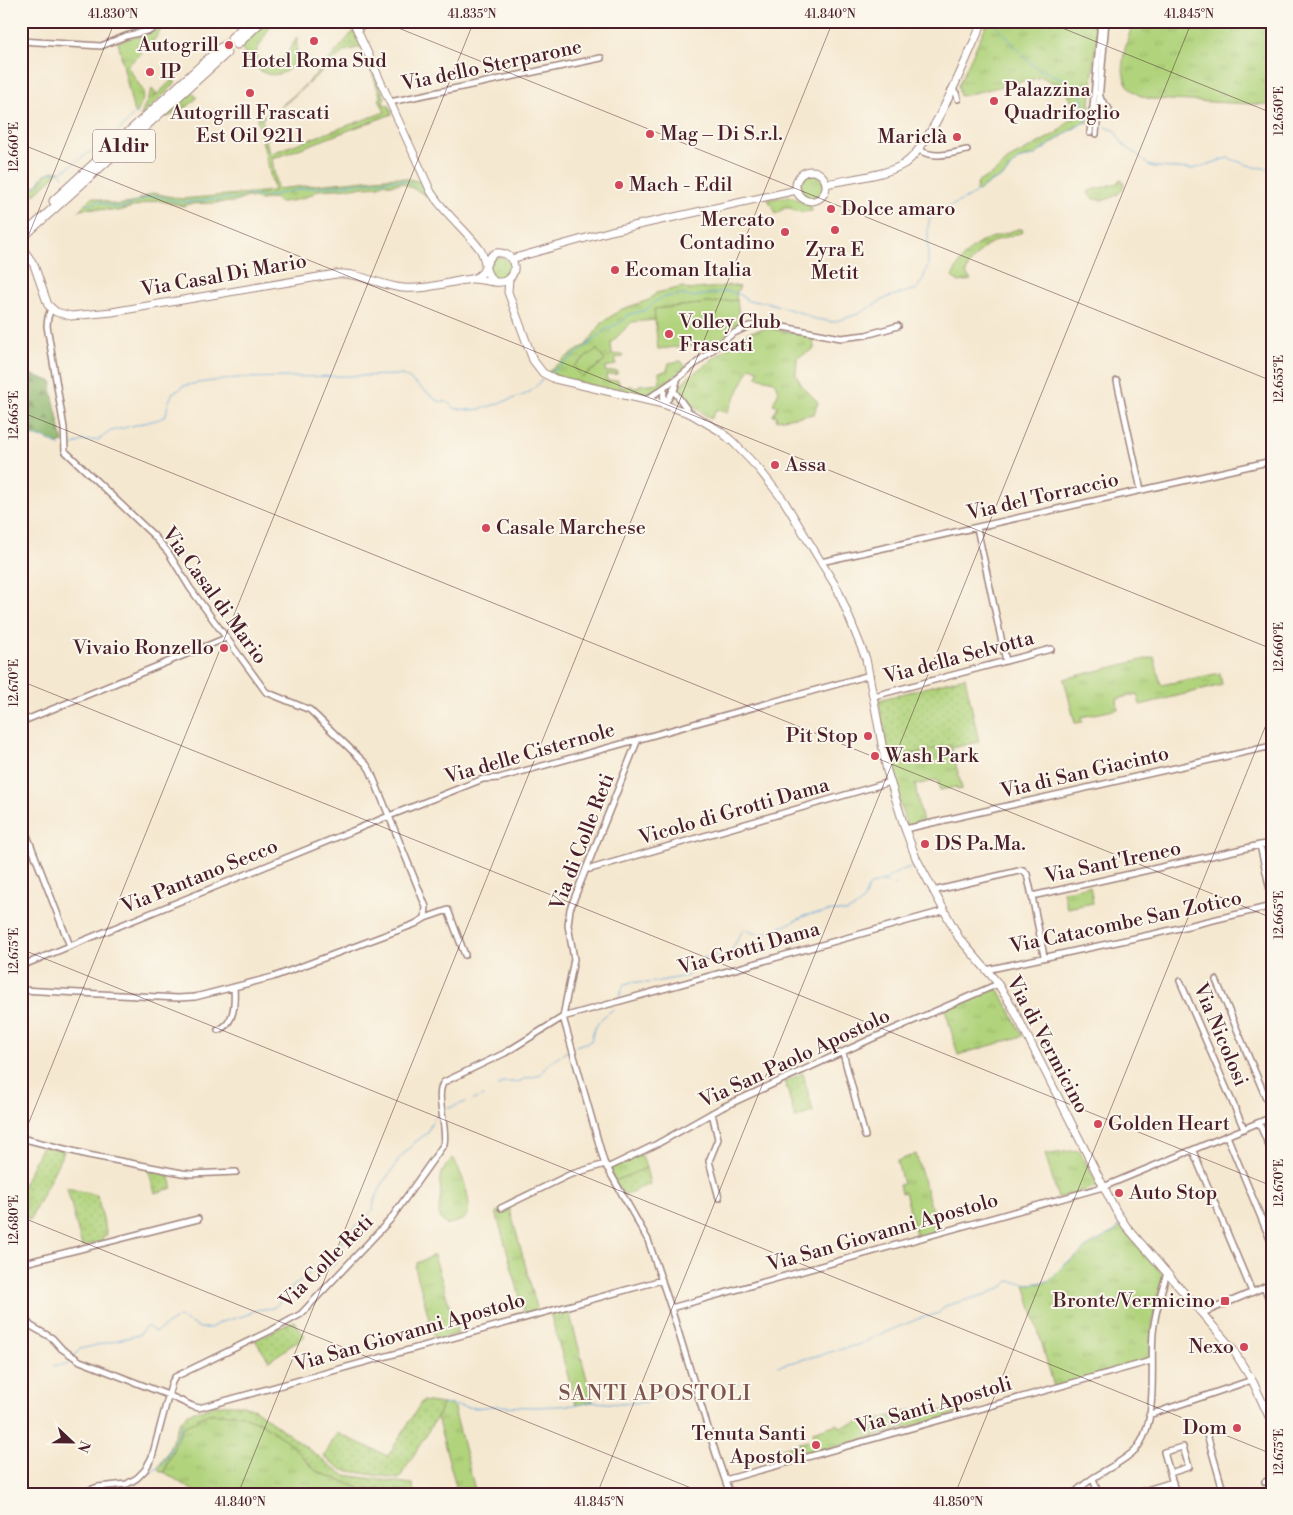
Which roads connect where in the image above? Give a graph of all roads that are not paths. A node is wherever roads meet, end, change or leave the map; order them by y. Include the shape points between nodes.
1 (159, 21) edge
2 (250, 21) edge
3 (261, 21) edge
4 (383, 21) edge
5 (983, 21) edge
6 (1101, 21) edge
7 (1106, 21) edge
8 (354, 24) edge
9 (21, 41) edge
10 (601, 58) dead end
11 (951, 90) junction
12 (1099, 93) junction
13 (958, 99) dead end
14 (390, 102) junction
15 (1093, 108) junction
16 (1097, 117) junction
17 (919, 150) junction
18 (967, 150) dead end
19 (826, 184) junction
20 (797, 190) junction
21 (21, 231) edge
22 (21, 238) edge
23 (21, 246) edge
24 (479, 248) junction
25 (498, 253) junction
26 (511, 259) junction
27 (485, 266) junction
28 (472, 279) junction
29 (509, 279) junction
30 (494, 281) junction
31 (508, 292) junction
32 (51, 309) junction
33 (898, 327) dead end
34 (678, 378) junction
35 (1117, 380) dead end
36 (675, 386) junction
37 (664, 389) junction
38 (646, 400) junction
39 (663, 404) junction
40 (689, 413) junction
41 (1272, 461) edge
42 (1141, 490) junction
43 (977, 528) junction
44 (821, 562) junction
45 (226, 638) junction
46 (1051, 649) dead end
47 (1006, 661) junction
48 (870, 674) junction
49 (874, 696) junction
50 (21, 722) edge
51 (638, 739) junction
52 (1272, 746) edge
53 (890, 782) junction
54 (390, 816) junction
55 (21, 820) edge
56 (905, 829) junction
57 (1272, 843) edge
58 (1260, 846) junction
59 (586, 868) junction
60 (933, 890) junction
61 (1032, 896) junction
62 (1272, 899) edge
63 (1272, 906) edge
64 (943, 911) junction
65 (425, 918) junction
66 (70, 946) junction
67 (465, 955) dead end
68 (1044, 956) junction
69 (21, 966) edge
70 (986, 970) junction
71 (1216, 980) dead end
72 (1180, 982) dead end
73 (998, 984) junction
74 (234, 987) junction
75 (21, 990) edge
76 (563, 1017) junction
77 (218, 1030) dead end
78 (843, 1053) junction
79 (1272, 1112) edge
80 (712, 1113) junction
81 (1272, 1117) edge
82 (1259, 1123) junction
83 (1244, 1129) junction
84 (865, 1136) dead end
85 (1227, 1136) junction
86 (21, 1138) edge
87 (1193, 1151) junction
88 (1272, 1153) edge
89 (606, 1166) junction
90 (236, 1172) dead end
91 (1104, 1187) junction
92 (719, 1198) dead end
93 (501, 1208) dead end
94 (198, 1219) dead end
95 (1272, 1244) edge
96 (21, 1264) edge
97 (1167, 1273) junction
98 (662, 1280) junction
99 (1272, 1284) edge
100 (1264, 1287) junction
101 (1252, 1292) junction
102 (1272, 1306) edge
103 (671, 1308) junction
104 (1203, 1313) junction
105 (21, 1314) edge
106 (1152, 1361) junction
107 (1252, 1380) junction
108 (168, 1395) junction
109 (1149, 1415) junction
110 (1272, 1424) edge
111 (1206, 1431) dead end
112 (1170, 1472) junction
113 (1093, 1478) junction
114 (1272, 1479) edge
115 (725, 1480) junction
116 (1173, 1482) junction
117 (1265, 1482) dead end
118 (78, 1494) edge
119 (730, 1494) edge
120 (1073, 1494) edge
121 (1098, 1494) edge
122 (1134, 1494) edge
123 (1176, 1494) edge
124 (1224, 1494) edge

1 - 9 street via 151,30 101,46
2 - 3 highway via 234,41
4 - 8 street
5 - 11 main road
6 - 15 street
7 - 12 street
8 - 14 main road
10 - 14 street, Via dello Sterparone
11 - 13 street
11 - 17 main road
12 - 16 street
12 - 16 street via 1109,112 1104,118
14 - 24 main road via 433,195
15 - 16 street
15 - 16 street via 1093,133
17 - 18 street via 934,156
17 - 19 main road via 895,168
19 - 20 main road via 824,193 816,200 805,200
19 - 20 main road via 821,174 809,171 798,178
20 - 26 main road via 608,232
21 - 22 highway, A1dir via 224,50
23 - 32 main road via 31,260
24 - 25 main road
24 - 27 main road
25 - 26 main road
25 - 27 main road via 490,257
26 - 29 main road via 514,267
27 - 28 main road via 480,275
27 - 30 main road via 487,275
28 - 30 main road, Via Casal Di Mario
28 - 32 main road, Via Casal Di Mario via 408,288 336,274 82,316 66,315
29 - 30 main road
29 - 31 main road, Via di Vermicino
30 - 31 main road
31 - 38 main road, Via di Vermicino via 532,357 542,373 555,379
32 - 45 street, Via Casal di Mario via 47,326 66,451 154,535
33 - 34 street via 867,338 837,338 767,324 753,325 732,334
34 - 36 street
34 - 37 street
35 - 42 street
36 - 39 street
36 - 40 street via 674,391
37 - 38 street
37 - 39 street
38 - 39 main road, Via di Vermicino
39 - 40 main road, Via di Vermicino
40 - 44 main road, Via di Vermicino via 722,433 752,462 792,512
41 - 42 street, Via del Torraccio
42 - 43 street, Via del Torraccio
43 - 44 street, Via del Torraccio
43 - 47 street
44 - 48 main road, Via di Vermicino via 842,598
45 - 50 street
45 - 54 street, Via Casal di Mario via 266,692 310,710 366,764
46 - 47 street, Via della Selvotta
47 - 49 street, Via della Selvotta
48 - 49 main road, Via di Vermicino
48 - 51 street, Via delle Cisternole
49 - 53 main road, Via di Vermicino
51 - 54 street, Via delle Cisternole via 499,778 483,779
51 - 59 street, Via di Colle Reti
52 - 56 street, Via di San Giacinto
53 - 56 main road, Via di Vermicino
53 - 59 street, Vicolo di Grotti Dama
54 - 65 street via 426,907
54 - 66 street, Via Pantano Secco
55 - 66 street
56 - 60 main road, Via di Vermicino
57 - 58 street, Via Sant'Ireneo
58 - 61 street, Via Sant'Ireneo
58 - 62 street
59 - 76 street, Via di Colle Reti via 568,916 574,959
60 - 61 street, Via Sant'Ireneo via 1022,870 1026,873
60 - 64 main road, Via di Vermicino
61 - 68 street
63 - 68 street, Via Catacombe San Zotico
64 - 70 main road, Via di Vermicino via 960,940
64 - 76 street, Via Grotti Dama
65 - 67 street via 448,910
65 - 74 street via 273,977
66 - 69 street, Via Pantano Secco
68 - 70 street, Via Catacombe San Zotico
70 - 73 main road, Via di Vermicino
71 - 79 street
72 - 83 street, Via Nicolosi
73 - 78 street, Via San Paolo Apostolo
73 - 91 main road, Via di Vermicino via 1027,1034
74 - 75 street via 178,998
74 - 77 street via 234,1008 229,1022
76 - 89 street
76 - 108 street, Via Colle Reti via 509,1051 444,1082 440,1090 445,1135 443,1146 389,1222 299,1315 176,1375
78 - 80 street, Via San Paolo Apostolo
78 - 84 street
80 - 89 street, Via San Paolo Apostolo via 657,1144
80 - 92 street via 718,1140 709,1162
81 - 82 street
82 - 83 street
82 - 88 street
83 - 85 street
85 - 87 street
85 - 95 street
86 - 90 street via 182,1173
87 - 91 street
87 - 101 street
89 - 93 street, Via San Paolo Apostolo via 564,1178
89 - 98 street via 646,1235
91 - 97 main road, Via di Vermicino via 1122,1221
91 - 103 street, Via San Giovanni Apostolo
94 - 96 street
97 - 104 main road, Via di Vermicino
97 - 106 street via 1155,1316
98 - 103 street
98 - 108 street, Via San Giovanni Apostolo via 203,1407 192,1406
99 - 100 street
100 - 101 street
100 - 102 street
101 - 104 street
103 - 115 street
104 - 107 main road, Via di Vermicino via 1232,1348
105 - 108 street via 31,1326 80,1361
106 - 109 street
106 - 115 street, Via Santi Apostoli
107 - 109 street
107 - 110 main road, Via di Vermicino
108 - 118 street, Via Colle Reti via 152,1457 144,1471 126,1484 98,1487
109 - 113 street via 1136,1448
111 - 124 street
112 - 112 street via 1189,1467 1183,1447 1164,1452
112 - 116 street
113 - 120 street
113 - 121 street
114 - 117 street
115 - 119 street
116 - 122 street
116 - 123 street

